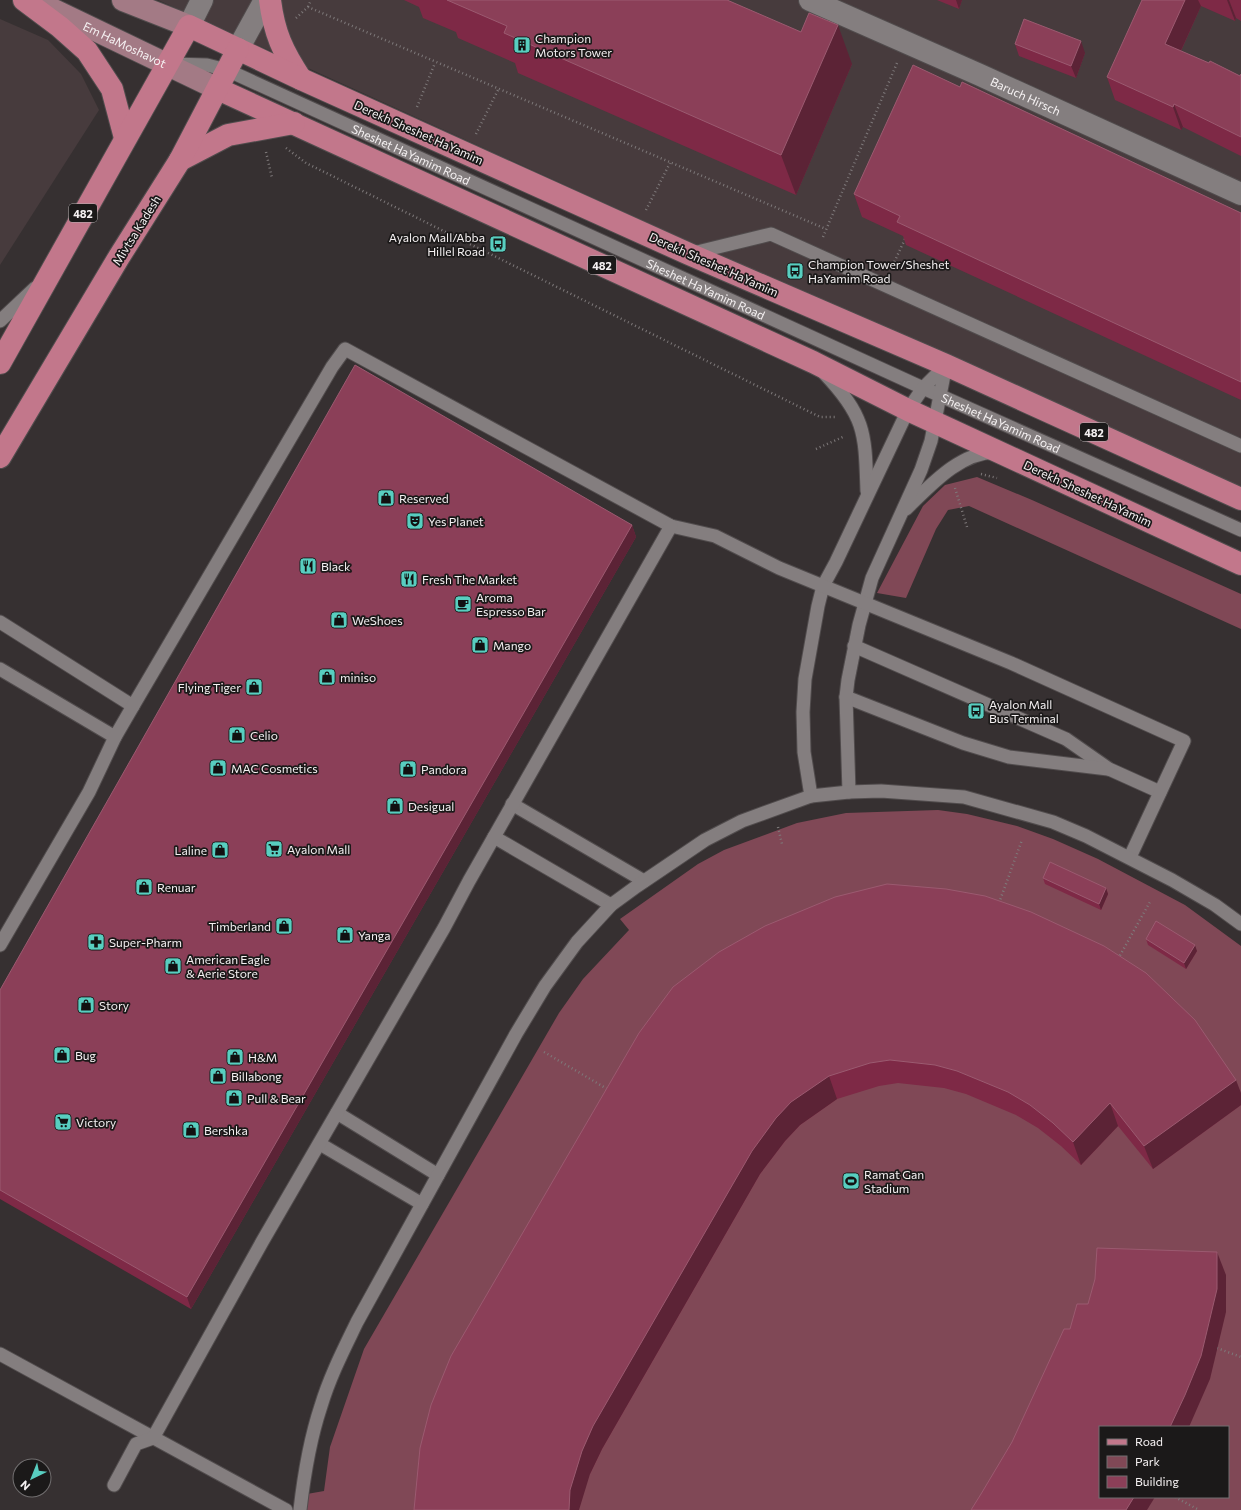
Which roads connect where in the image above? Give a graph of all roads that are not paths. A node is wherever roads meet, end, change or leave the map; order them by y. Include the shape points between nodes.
1 (24, 0) edge
2 (33, 0) edge
3 (123, 0) edge
4 (202, 0) edge
5 (265, 0) edge
6 (270, 0) edge
7 (810, 0) edge
8 (842, 7) edge
9 (189, 26) junction
10 (238, 49) junction
11 (168, 64) junction
12 (222, 79) junction
13 (301, 79) junction
14 (294, 123) junction
15 (125, 138) junction
16 (180, 160) junction
17 (1241, 194) edge
18 (689, 254) junction
19 (50, 274) junction
20 (0, 321) edge
21 (813, 362) junction
22 (0, 363) edge
23 (946, 365) junction
24 (923, 388) junction
25 (941, 396) junction
26 (908, 410) junction
27 (935, 422) junction
28 (1241, 446) edge
29 (999, 452) junction
30 (0, 457) edge
31 (868, 494) junction
32 (1241, 499) edge
33 (902, 513) junction
34 (671, 526) junction
35 (1241, 530) edge
36 (1241, 564) edge
37 (823, 586) junction
38 (865, 602) junction
39 (1, 623) edge
40 (854, 646) junction
41 (0, 669) edge
42 (846, 697) junction
43 (133, 706) junction
44 (115, 737) junction
45 (1110, 769) junction
46 (850, 792) junction
47 (1160, 792) junction
48 (811, 796) junction
49 (512, 804) junction
50 (494, 837) junction
51 (1130, 857) junction
52 (644, 881) junction
53 (612, 905) junction
54 (1241, 924) edge
55 (0, 945) edge
56 (337, 1113) junction
57 (320, 1144) junction
58 (438, 1175) junction
59 (422, 1204) junction
60 (0, 1354) edge
61 (153, 1438) junction
62 (114, 1485) dead end
63 (286, 1510) edge
64 (300, 1510) edge

1 - 15 main road via 60,27 86,51 112,89
2 - 11 main road, Em HaMoshavot
3 - 9 main road
4 - 9 street
5 - 10 street, Mivtsa Kadesh
6 - 13 main road via 276,35
7 - 8 street, Baruch Hirsch
8 - 17 street, Baruch Hirsch via 906,42
9 - 10 main road, Derekh Sheshet HaYamim / 482
9 - 11 main road, 482
10 - 12 main road, Mivtsa Kadesh
10 - 13 main road, Derekh Sheshet HaYamim / 482
11 - 12 main road, Em HaMoshavot
11 - 15 main road, 482
12 - 14 main road, 482
12 - 16 main road, Mivtsa Kadesh
12 - 24 lane, Sheshet HaYamim Road
13 - 18 main road, Derekh Sheshet HaYamim / 482
14 - 16 main road via 228,135
14 - 21 main road, 482
15 - 19 main road, 482
16 - 30 main road, Mivtsa Kadesh
18 - 23 main road, Derekh Sheshet HaYamim / 482
18 - 28 lane via 771,234
19 - 20 lane
19 - 22 main road, 482
21 - 26 main road, 482
21 - 31 lane via 844,394 858,416 866,444
23 - 24 lane
23 - 25 lane
23 - 32 main road, Derekh Sheshet HaYamim / 482
24 - 25 lane, Sheshet HaYamim Road
24 - 26 lane
25 - 27 lane
25 - 35 lane, Sheshet HaYamim Road
26 - 27 main road, 482
26 - 31 lane
27 - 29 main road, Derekh Sheshet HaYamim / 482
27 - 33 lane via 921,470
29 - 33 lane via 973,456 954,467
29 - 36 main road, Derekh Sheshet HaYamim / 482
31 - 37 lane
33 - 38 lane via 872,578
34 - 37 lane via 715,536
34 - 43 lane via 346,349 332,367
34 - 49 lane
37 - 38 lane
37 - 48 lane via 805,679 803,712 804,752
38 - 40 lane
38 - 47 lane via 1011,663 1184,741
39 - 43 lane
40 - 42 lane
40 - 45 lane via 1066,739
41 - 44 lane
42 - 45 lane via 963,744 1009,757
42 - 46 lane
43 - 44 lane
44 - 55 lane via 89,792
45 - 47 lane
46 - 48 lane
46 - 51 lane via 882,791 964,797 1053,822
47 - 51 lane
48 - 52 lane via 742,821 706,840
49 - 50 lane
49 - 52 lane
50 - 53 lane
50 - 56 lane
51 - 54 lane via 1215,905
52 - 53 lane
53 - 58 lane via 577,942 545,986
56 - 57 lane
56 - 58 lane
57 - 59 lane
57 - 61 lane
58 - 59 lane
59 - 64 lane via 334,1368 319,1412 305,1471
60 - 61 lane
61 - 62 lane via 136,1444
61 - 63 lane

